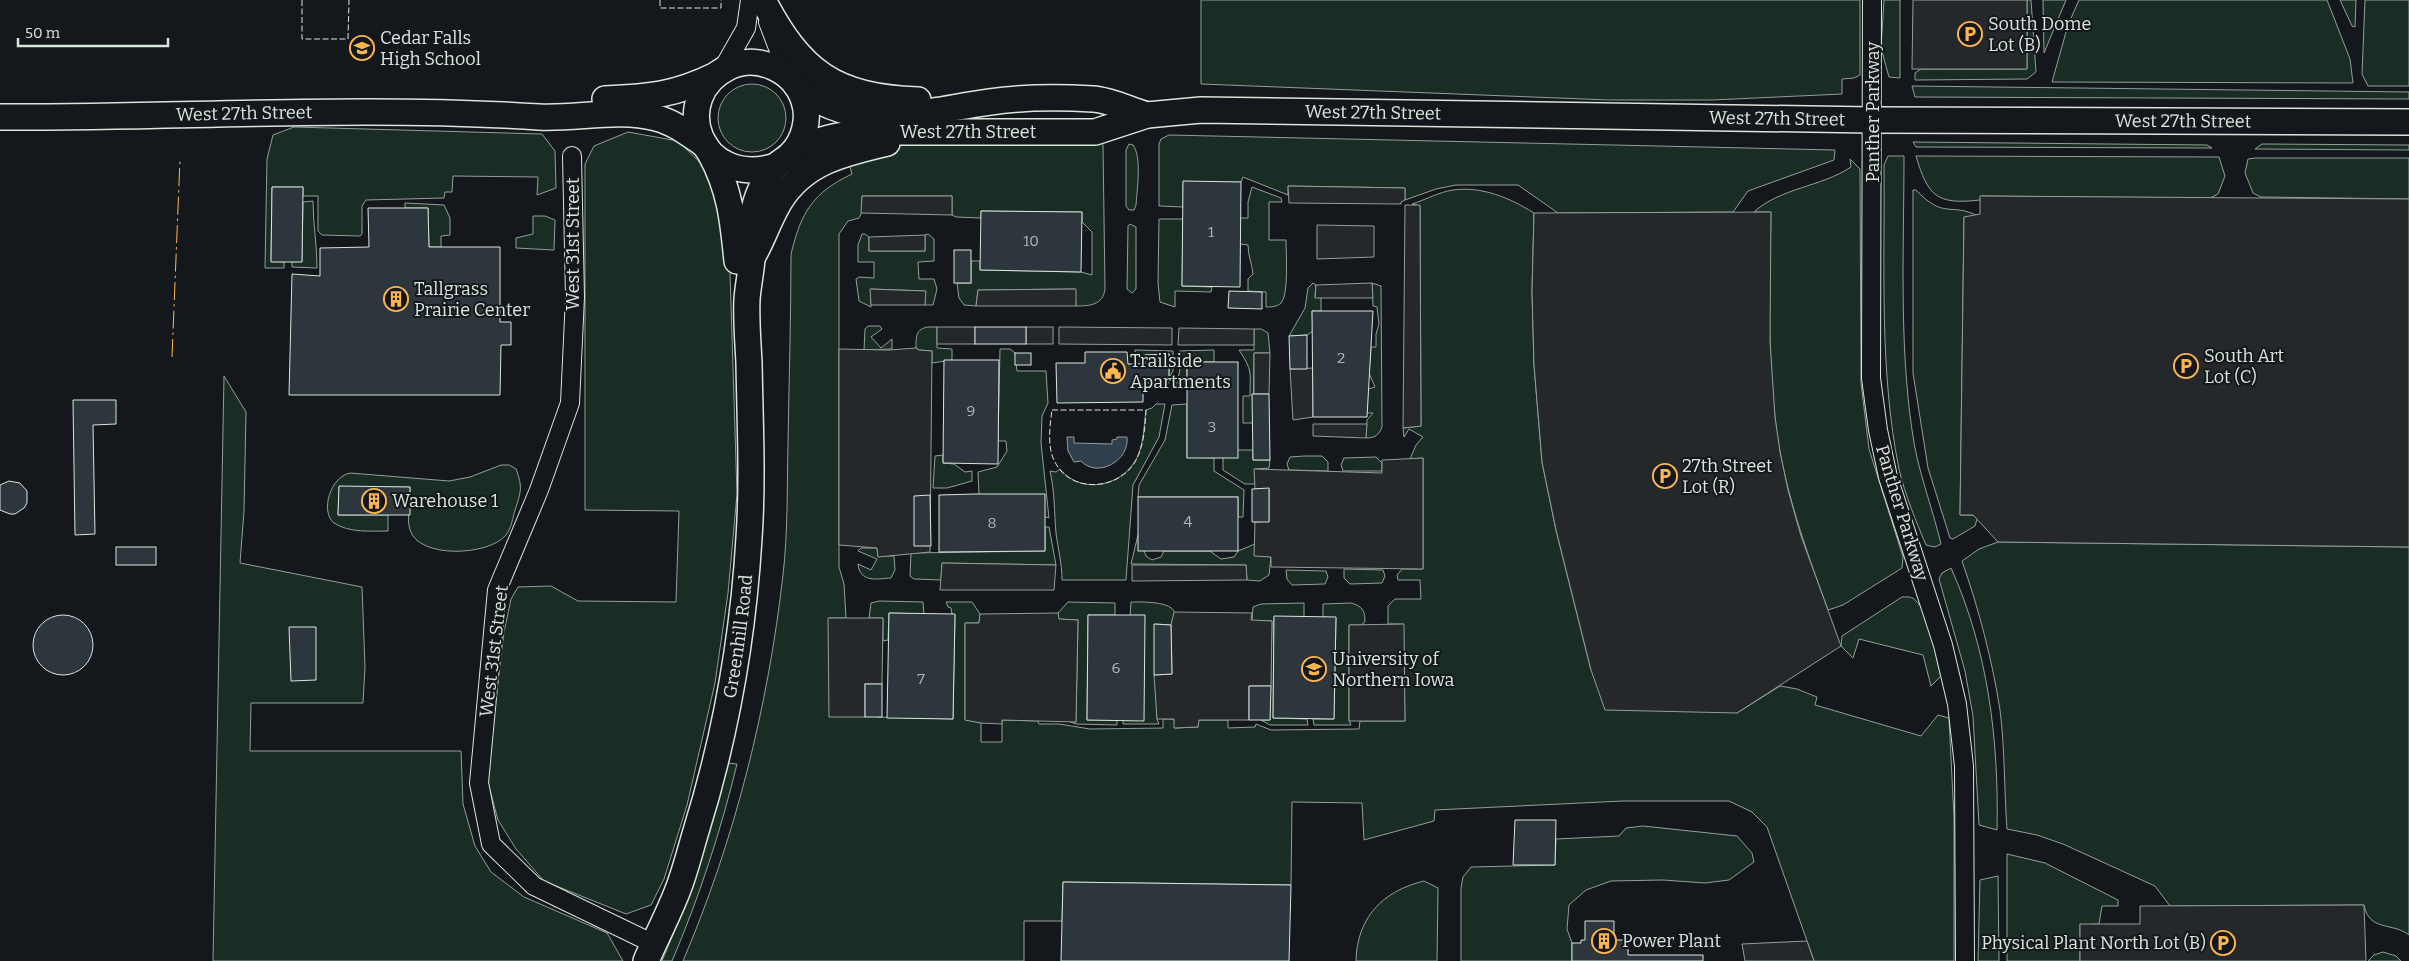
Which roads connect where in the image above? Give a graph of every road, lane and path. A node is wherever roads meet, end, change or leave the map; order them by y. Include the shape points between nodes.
1 (750, 0) edge
2 (763, 0) edge
3 (1872, 0) edge
4 (719, 73) junction
5 (793, 81) junction
6 (992, 101) junction
7 (489, 112) junction
8 (1147, 115) junction
9 (0, 117) edge
10 (1872, 120) junction
11 (2409, 122) edge
12 (925, 133) junction
13 (708, 149) junction
14 (572, 156) dead end
15 (784, 160) junction
16 (752, 258) junction
17 (747, 299) junction
18 (650, 952) edge
19 (1965, 961) edge

1 - 4 street via 746,28
2 - 5 street via 770,28
2 - 6 main road via 776,24 803,59 820,75 846,88 885,99
3 - 10 street, Panther Parkway
4 - 5 main road via 732,65 749,62 766,64
4 - 7 main road, West 27th Street via 693,86 656,97 540,102
4 - 13 main road via 705,87 698,103 697,121
5 - 6 main road, West 27th Street via 817,101 863,116 891,116
5 - 15 main road via 805,102 807,120 802,139
6 - 8 main road, West 27th Street via 1095,99
7 - 9 main road, West 27th Street via 229,112
7 - 13 main road, West 27th Street via 541,117 641,115 671,123
8 - 10 main road, West 27th Street via 1201,110
8 - 12 main road, West 27th Street via 1095,132
10 - 11 main road, West 27th Street
10 - 19 street, Panther Parkway via 1871,378 1888,477 1943,645 1957,704 1964,766
12 - 15 main road, West 27th Street via 843,134 804,146
12 - 16 main road via 831,158 802,174 779,203
13 - 15 main road via 723,164 740,170 758,171
13 - 17 main road, Greenhill Road via 731,206 737,262
14 - 18 street, West 31st Street via 575,296 570,403 539,490 497,590 478,783 491,844 534,886
15 - 16 main road, Greenhill Road via 756,202 751,230
16 - 17 main road, Greenhill Road
17 - 18 main road, Greenhill Road via 751,488 742,618 728,711 705,803 678,891

